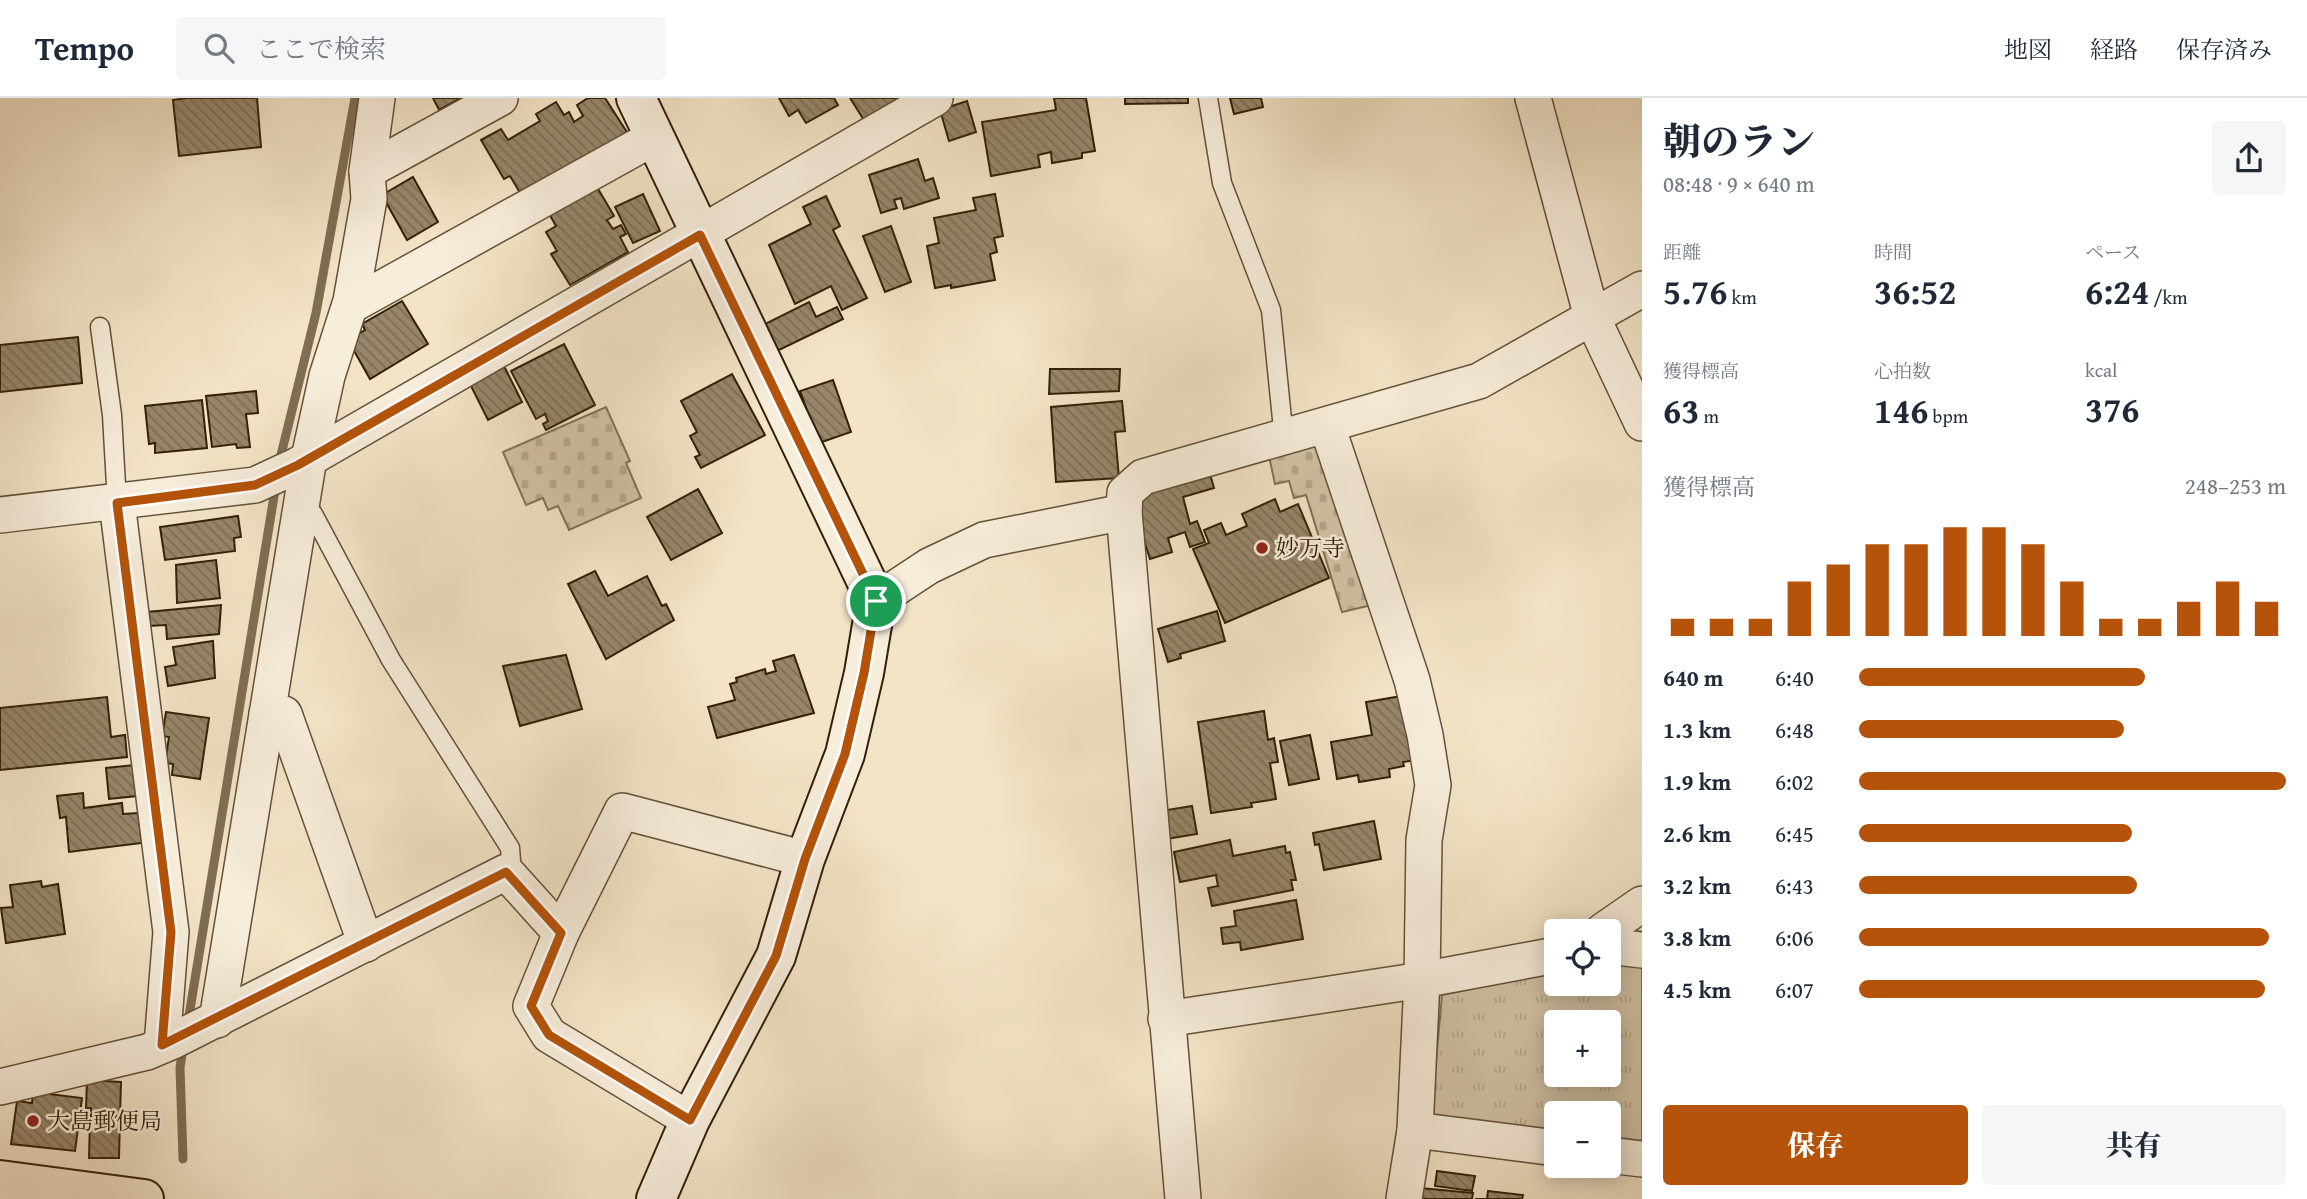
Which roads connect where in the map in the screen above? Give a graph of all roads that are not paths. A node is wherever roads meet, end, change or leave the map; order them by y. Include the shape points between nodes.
1 (377, 98) edge
2 (500, 98) edge
3 (636, 98) edge
4 (935, 98) edge
5 (1208, 98) edge
6 (1534, 98) edge
7 (655, 137) junction
8 (367, 170) junction
9 (700, 235) junction
10 (1642, 289) edge
11 (350, 306) junction
12 (1591, 317) junction
13 (100, 327) dead end
14 (1642, 423) edge
15 (1327, 426) junction
16 (1284, 439) junction
17 (303, 462) junction
18 (117, 503) junction
19 (301, 508) junction
20 (1124, 512) junction
21 (0, 515) edge
22 (876, 601) junction
23 (267, 714) junction
24 (805, 859) junction
25 (506, 872) junction
26 (1642, 904) edge
27 (1620, 919) edge
28 (561, 933) junction
29 (366, 944) junction
30 (1621, 948) edge
31 (1642, 950) edge
32 (1544, 957) edge
33 (1422, 980) junction
34 (1166, 1019) junction
35 (188, 1034) junction
36 (0, 1087) edge
37 (690, 1120) junction
38 (1415, 1130) junction
39 (1544, 1146) edge
40 (1621, 1157) edge
41 (1642, 1159) edge
42 (0, 1180) edge
43 (128, 1198) edge
44 (656, 1199) edge
45 (1183, 1199) edge
46 (1404, 1199) edge

1 - 8 street
2 - 8 street
3 - 7 main road
4 - 9 street
5 - 16 lane via 1222,183 1271,310
6 - 12 street
7 - 9 main road
7 - 11 street
8 - 11 street via 369,199
9 - 17 street
9 - 22 main road
10 - 12 street
11 - 17 street
12 - 14 street
12 - 15 street via 1479,381
13 - 18 lane
15 - 16 street
15 - 33 street via 1412,680 1425,735 1433,785 1424,841
16 - 20 street via 1143,477 1125,493
17 - 18 street via 255,485
17 - 19 street
18 - 21 street
18 - 35 street
19 - 23 street
19 - 25 lane via 313,514 391,660 510,848
20 - 22 street via 984,540 929,566
20 - 34 street
22 - 24 main road via 845,754
23 - 29 street via 284,714
23 - 35 street
24 - 28 street via 622,811
24 - 37 main road via 776,956
25 - 28 street
25 - 29 street
26 - 27 street
28 - 37 street via 531,1006 549,1035
29 - 35 street
30 - 31 street
32 - 33 street
33 - 34 street
33 - 38 street
34 - 45 street
35 - 36 street via 147,1052
37 - 44 main road
38 - 39 street
38 - 46 street
40 - 41 street
42 - 43 main road

